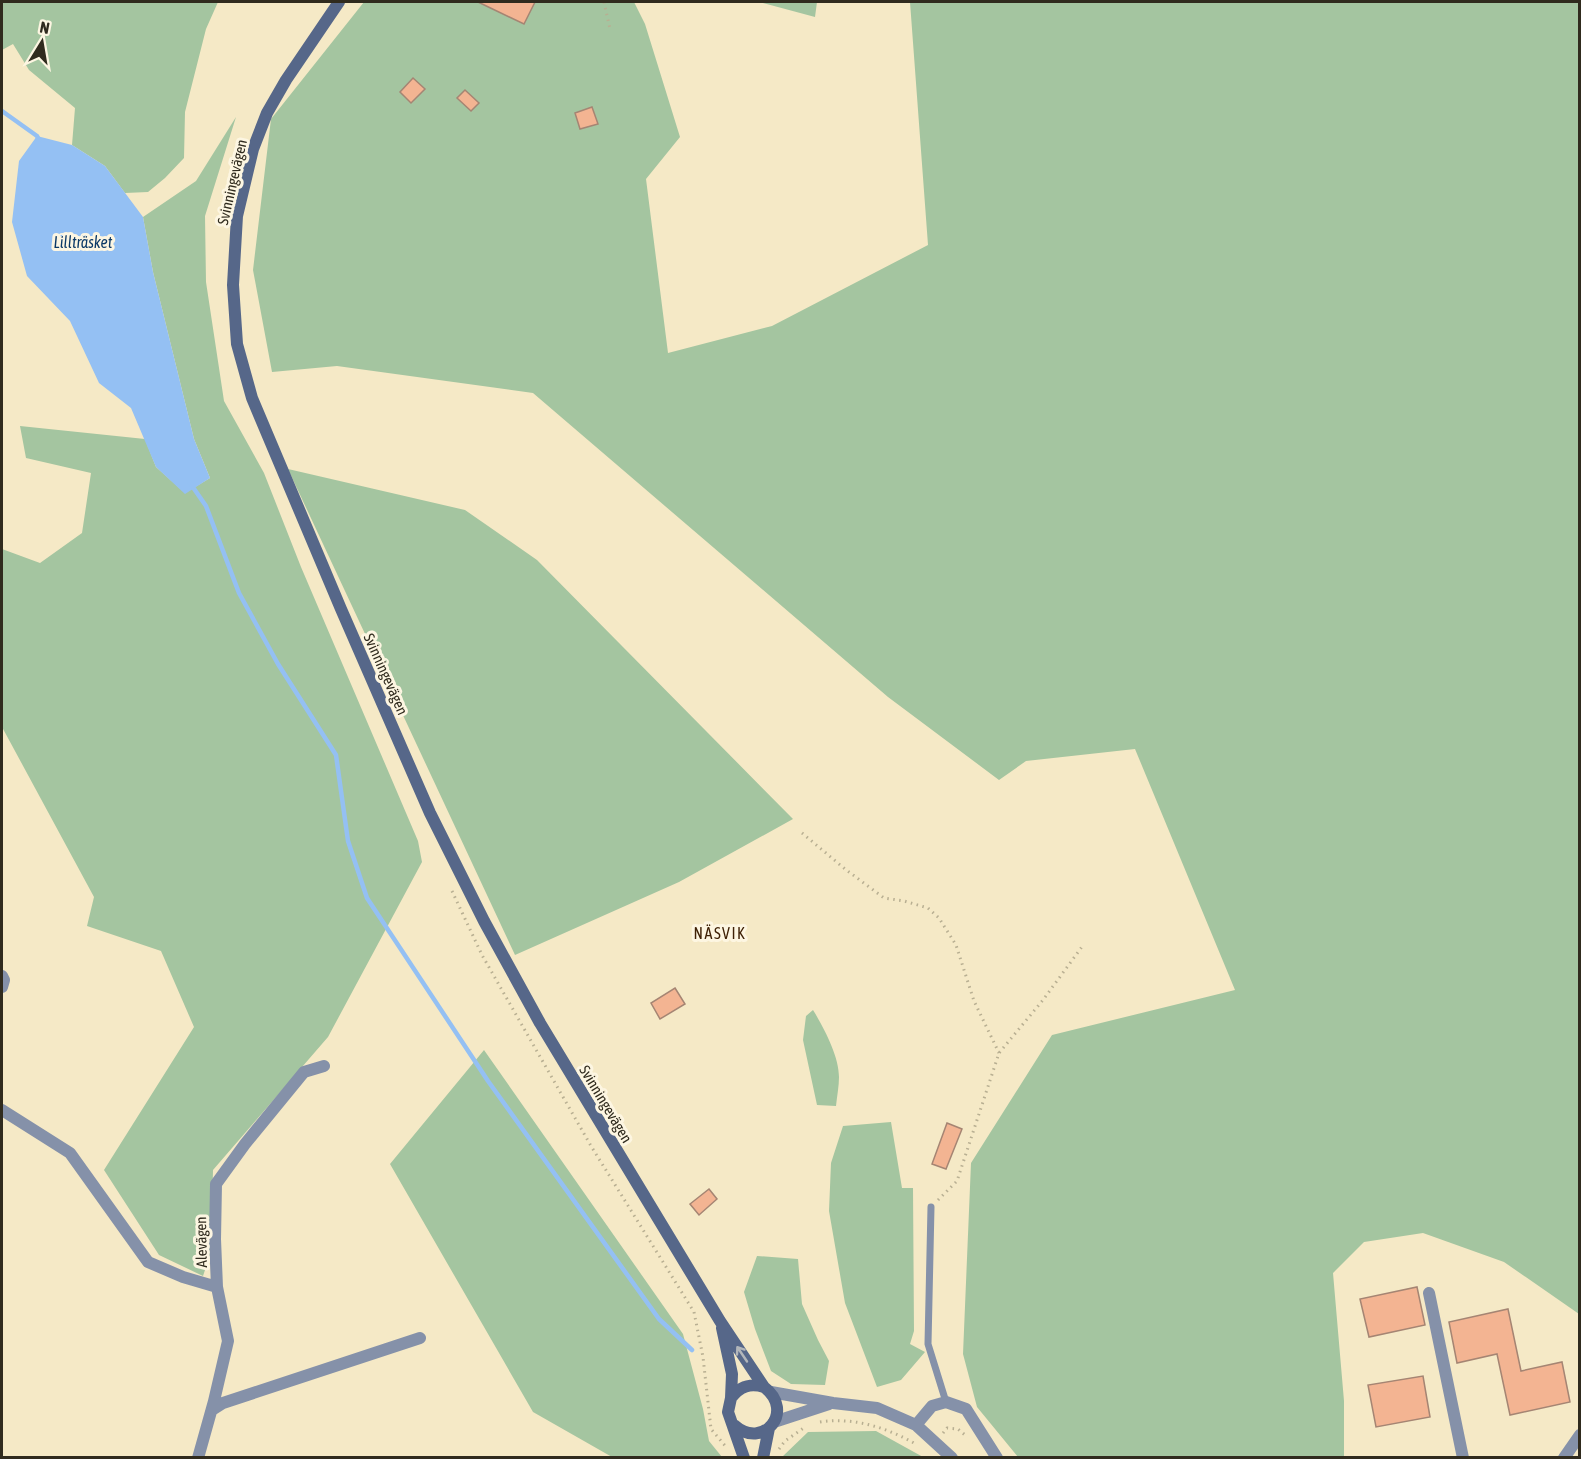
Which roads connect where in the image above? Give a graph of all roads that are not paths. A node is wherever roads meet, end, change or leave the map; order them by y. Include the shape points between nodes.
1 (339, 2) edge
2 (2, 976) edge
3 (2, 987) edge
4 (324, 1066) dead end
5 (2, 1110) edge
6 (931, 1207) road end
7 (218, 1287) junction
8 (1429, 1293) dead end
9 (720, 1321) junction
10 (420, 1338) dead end
11 (768, 1390) junction
12 (731, 1398) junction
13 (946, 1402) junction
14 (833, 1403) junction
15 (212, 1410) junction
16 (734, 1425) junction
17 (772, 1425) junction
18 (916, 1425) junction
19 (1580, 1435) edge
20 (198, 1458) edge
21 (744, 1458) edge
22 (762, 1458) edge
23 (952, 1458) edge
24 (997, 1458) edge
25 (1463, 1458) edge
26 (1563, 1458) edge

1 - 9 main road, Svinningevägen via 267,113 253,149 237,216 233,285 237,344 252,398 430,813 479,911 540,1023
2 - 3 street
4 - 7 street, Alevägen via 304,1072 216,1184
5 - 7 street via 70,1153 148,1262
6 - 13 lane via 928,1344
7 - 15 street, Alevägen via 228,1341
8 - 25 street
11 -> 9 main road, Svinningevägen
9 - 12 main road, Svinningevägen via 732,1374
10 - 15 street via 222,1403
11 - 12 main road via 749,1385
11 - 14 street
11 - 17 main road, Svinningevägen via 778,1406
12 - 16 main road, Svinningevägen via 728,1412
13 - 18 street via 932,1406
13 - 24 street via 966,1409
14 - 17 street
14 - 18 street via 877,1408
15 - 20 street, Alevägen
16 - 17 main road via 754,1434
16 - 21 main road, Svinningevägen
17 - 22 main road, Svinningevägen
18 - 23 street
19 - 26 street

